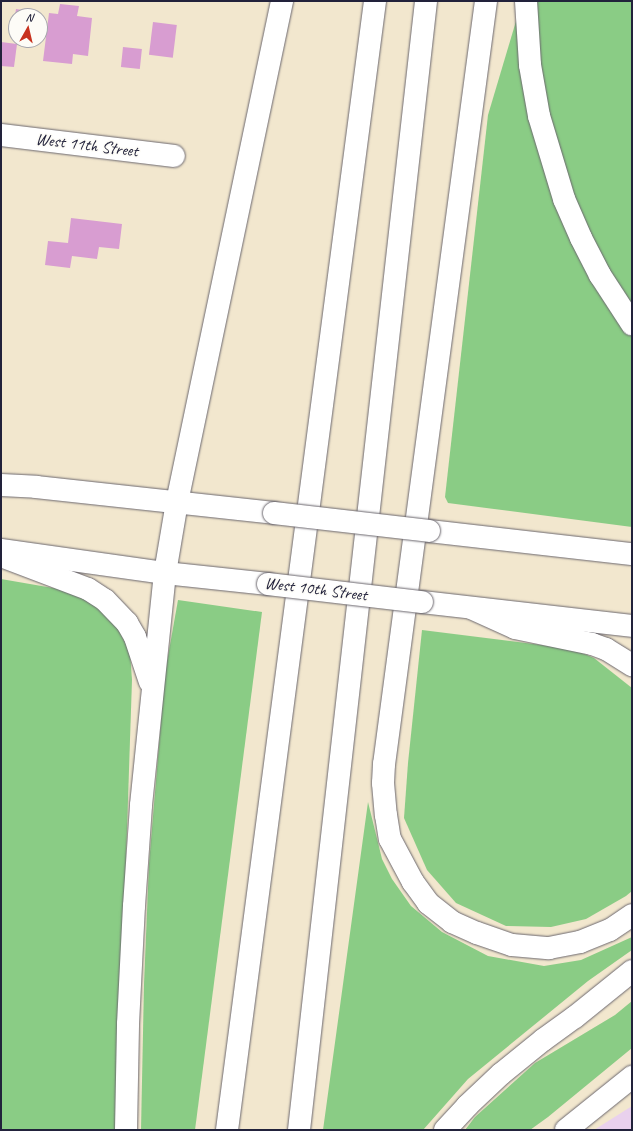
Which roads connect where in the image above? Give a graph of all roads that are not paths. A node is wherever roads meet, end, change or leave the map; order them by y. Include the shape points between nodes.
1 (282, 1) edge
2 (375, 1) edge
3 (426, 1) edge
4 (486, 1) edge
5 (526, 1) edge
6 (1, 135) edge
7 (174, 156) dead end
8 (632, 324) edge
9 (1, 485) edge
10 (177, 502) junction
11 (1, 550) edge
12 (632, 554) edge
13 (1, 556) edge
14 (164, 573) junction
15 (470, 608) junction
16 (632, 626) edge
17 (632, 665) edge
18 (153, 693) junction
19 (632, 915) edge
20 (632, 970) edge
21 (632, 1077) edge
22 (126, 1130) edge
23 (227, 1130) edge
24 (299, 1130) edge
25 (445, 1130) edge
26 (566, 1130) edge

1 - 10 main road
2 - 23 main road
3 - 24 main road
4 - 19 main road via 384,764 382,782 386,815 390,839 413,882 428,903 452,922 477,933 512,945 549,948 580,942 610,930
5 - 8 main road via 530,65 539,116 564,199 600,275
6 - 7 main road, West 11th Street
9 - 10 main road
10 - 12 main road, bridge
10 - 14 main road
11 - 14 main road, West 10th Street
13 - 18 main road via 88,589 105,600 127,623 135,637
14 - 15 main road, West 10th Street, bridge
14 - 18 main road
15 - 16 main road, West 10th Street
15 - 17 main road via 515,628 592,644 606,649
18 - 22 main road via 141,805 134,906
20 - 25 main road via 501,1074
21 - 26 main road

